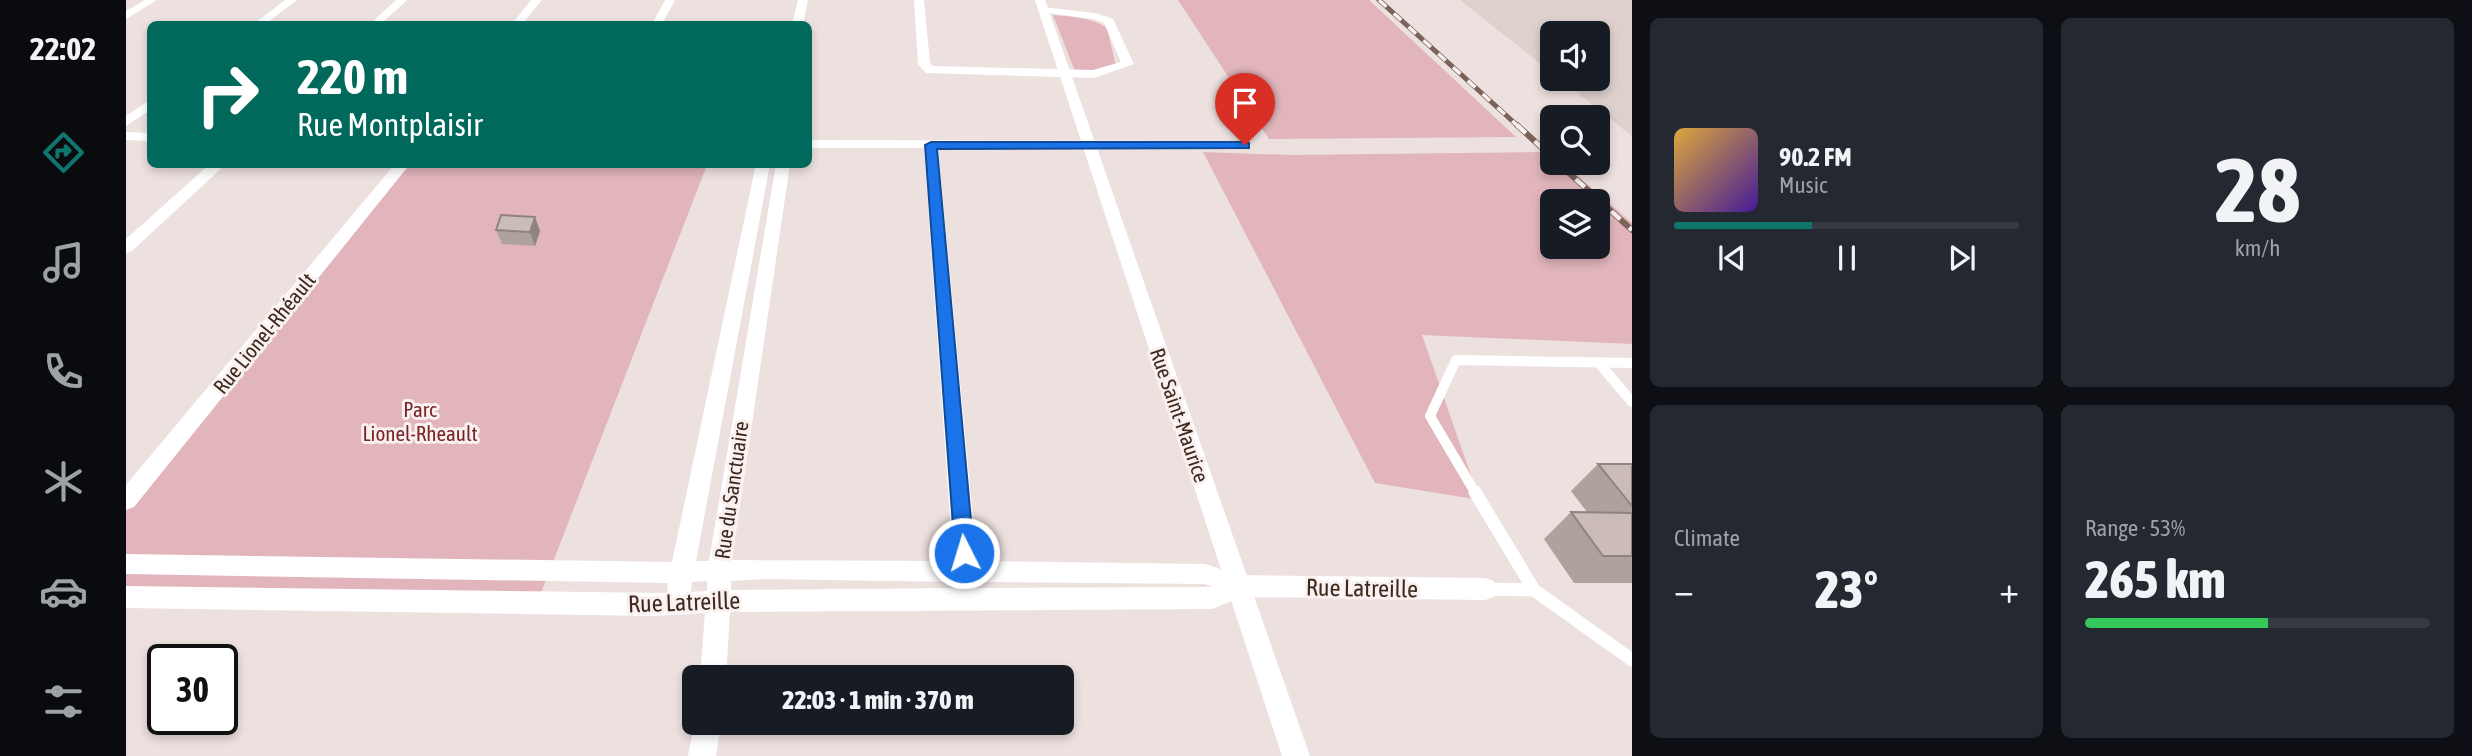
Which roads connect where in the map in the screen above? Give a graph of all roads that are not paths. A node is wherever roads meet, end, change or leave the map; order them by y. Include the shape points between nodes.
1 (152, 0) edge
2 (292, 0) edge
3 (402, 0) edge
4 (537, 0) edge
5 (670, 0) edge
6 (803, 0) edge
7 (919, 0) edge
8 (1041, 5) edge
9 (126, 16) edge
10 (263, 21) edge
11 (378, 21) edge
12 (520, 21) edge
13 (659, 21) edge
14 (799, 21) edge
15 (1065, 74) junction
16 (147, 106) edge
17 (126, 122) edge
18 (126, 136) edge
19 (147, 137) edge
20 (812, 144) edge
21 (931, 145) junction
22 (1245, 145) dead end
23 (1090, 147) junction
24 (215, 168) edge
25 (400, 168) edge
26 (762, 168) edge
27 (782, 168) edge
28 (126, 248) edge
29 (735, 304) junction
30 (760, 304) junction
31 (1598, 362) junction
32 (1632, 362) edge
33 (1632, 402) edge
34 (126, 501) edge
35 (126, 564) edge
36 (338, 568) junction
37 (720, 570) junction
38 (681, 572) junction
39 (966, 572) junction
40 (1239, 586) junction
41 (1485, 590) joint
42 (1534, 590) junction
43 (126, 597) edge
44 (322, 600) junction
45 (968, 600) junction
46 (720, 602) junction
47 (677, 604) junction
48 (1632, 660) edge
49 (714, 665) edge
50 (705, 735) edge
51 (702, 756) edge
52 (1296, 756) edge

1 - 9 street
2 - 10 street
3 - 11 street
4 - 12 street
5 - 13 street
6 - 14 street
7 - 15 street via 927,68
8 - 15 street, Rue Saint-Maurice
8 - 15 street, Rue Saint-Maurice via 1109,21 1129,62 1098,73
15 - 23 street, Rue Saint-Maurice
16 - 17 street
18 - 19 street
20 - 21 street
21 - 23 street
21 - 39 street
22 - 23 street
23 - 40 street, Rue Saint-Maurice
24 - 28 street
25 - 34 street, Rue Lionel-Rhéault
26 - 29 street, Rue du Sanctuaire
27 - 30 street, Rue du Sanctuaire
29 - 30 street
29 - 38 street, Rue du Sanctuaire
30 - 37 street, Rue du Sanctuaire
31 - 32 lane
31 - 33 lane
31 - 42 lane via 1456,360 1430,416
35 - 36 street, Rue Latreille
36 - 38 street, Rue Latreille
36 - 44 street
37 - 38 street, Rue Latreille
37 - 39 street, Rue Latreille
37 - 46 street, Rue du Sanctuaire
38 - 47 street, Rue du Sanctuaire
39 - 40 street, Rue Latreille via 1205,574
39 - 45 street
40 - 41 street, Rue Latreille
40 - 45 street, Rue Latreille via 1212,598
40 - 52 street, Rue Saint-Maurice
41 - 42 lane
42 - 48 lane
43 - 44 street, Rue Latreille
44 - 47 street, Rue Latreille
45 - 46 street, Rue Latreille
46 - 47 street, Rue Latreille
46 - 49 street, Rue du Sanctuaire
50 - 51 street

